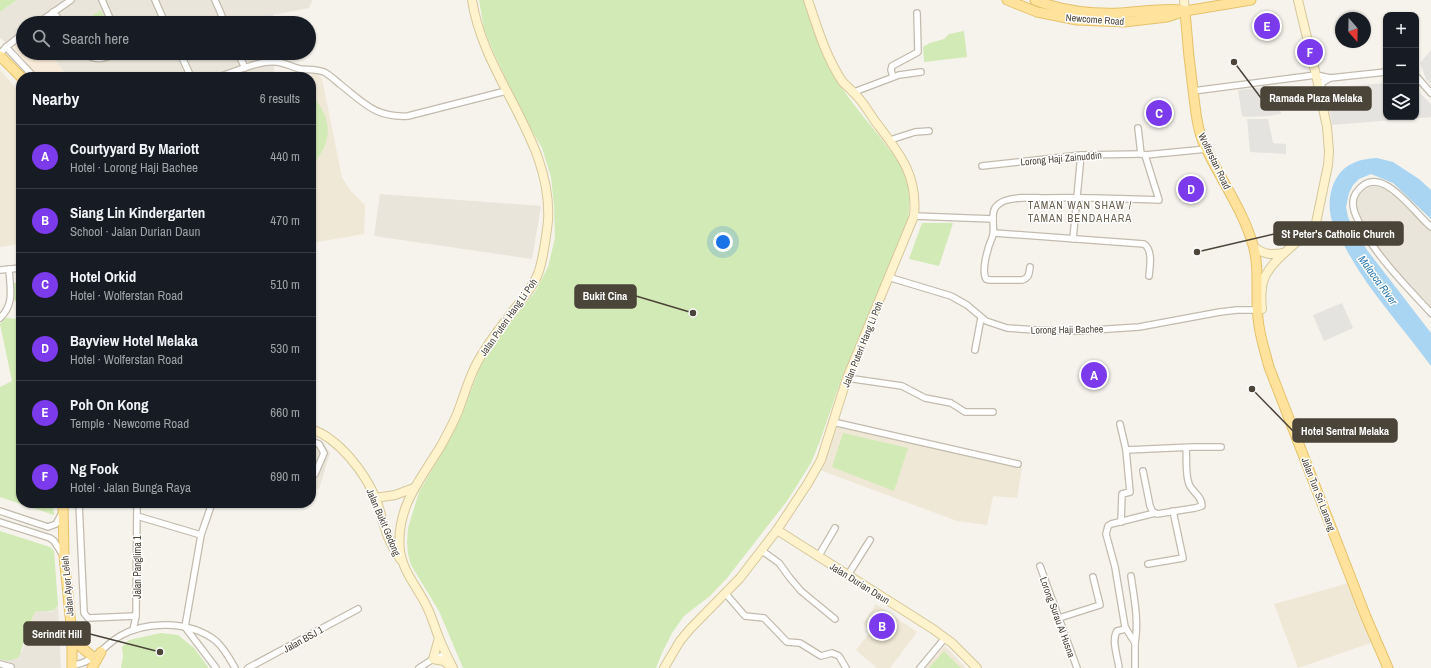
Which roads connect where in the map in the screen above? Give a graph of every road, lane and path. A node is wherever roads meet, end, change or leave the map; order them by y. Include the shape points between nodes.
1 (71, 0) edge
2 (102, 0) edge
3 (155, 0) edge
4 (215, 0) edge
5 (472, 0) edge
6 (808, 0) edge
7 (1007, 0) edge
8 (1035, 0) edge
9 (1184, 0) edge
10 (1251, 0) edge
11 (1298, 0) edge
12 (1185, 10) junction
13 (53, 12) junction
14 (917, 13) dead end
15 (48, 16) edge
16 (56, 16) edge
17 (109, 16) edge
18 (162, 16) edge
19 (222, 16) edge
20 (16, 39) edge
21 (6, 47) junction
22 (0, 55) edge
23 (16, 58) edge
24 (18, 60) edge
25 (183, 60) edge
26 (241, 60) edge
27 (245, 68) junction
28 (16, 72) edge
29 (29, 72) edge
30 (189, 72) edge
31 (233, 72) edge
32 (921, 72) dead end
33 (1383, 72) edge
34 (1316, 75) junction
35 (893, 78) junction
36 (1330, 78) junction
37 (1419, 79) edge
38 (1319, 90) junction
39 (506, 91) junction
40 (854, 92) junction
41 (1194, 92) junction
42 (1431, 93) edge
43 (1138, 128) dead end
44 (929, 131) dead end
45 (890, 140) junction
46 (1207, 150) junction
47 (1143, 154) junction
48 (1081, 155) junction
49 (982, 166) dead end
50 (1077, 197) junction
51 (914, 216) junction
52 (993, 219) junction
53 (1431, 227) edge
54 (994, 233) junction
55 (1073, 240) junction
56 (1254, 247) junction
57 (1284, 253) junction
58 (1030, 267) dead end
59 (16, 268) edge
60 (9, 269) junction
61 (0, 270) edge
62 (1149, 276) dead end
63 (888, 277) junction
64 (1259, 313) junction
65 (1431, 313) edge
66 (0, 318) edge
67 (981, 318) junction
68 (975, 350) dead end
69 (847, 378) junction
70 (993, 412) dead end
71 (833, 422) junction
72 (1120, 424) dead end
73 (316, 432) edge
74 (316, 443) edge
75 (1221, 447) dead end
76 (1186, 448) junction
77 (1126, 450) junction
78 (1018, 464) dead end
79 (1143, 471) dead end
80 (316, 472) edge
81 (414, 488) junction
82 (375, 498) junction
83 (63, 508) edge
84 (63, 508) edge
85 (80, 508) edge
86 (137, 508) edge
87 (210, 508) edge
88 (0, 511) edge
89 (1172, 511) junction
90 (1154, 513) junction
91 (137, 516) junction
92 (0, 522) edge
93 (1121, 522) junction
94 (835, 528) dead end
95 (777, 530) junction
96 (201, 535) junction
97 (870, 540) dead end
98 (761, 550) junction
99 (64, 556) junction
100 (818, 556) junction
101 (1148, 564) dead end
102 (1040, 566) dead end
103 (404, 567) junction
104 (848, 575) junction
105 (1130, 576) dead end
106 (1093, 577) dead end
107 (726, 594) junction
108 (358, 609) dead end
109 (136, 616) junction
110 (1059, 618) junction
111 (835, 619) dead end
112 (185, 627) junction
113 (133, 630) junction
114 (1126, 630) junction
115 (72, 635) junction
116 (439, 638) junction
117 (945, 638) junction
118 (1135, 643) junction
119 (446, 654) junction
120 (97, 655) junction
121 (433, 659) junction
122 (0, 664) edge
123 (11, 667) edge
124 (72, 667) edge
125 (92, 668) edge
126 (216, 668) edge
127 (235, 668) edge
128 (248, 668) edge
129 (419, 668) edge
130 (452, 668) edge
131 (664, 668) edge
132 (846, 668) edge
133 (920, 668) edge
134 (977, 668) edge
135 (1077, 668) edge
136 (1119, 668) edge
137 (1135, 668) edge
138 (1388, 668) edge

1 - 13 street
2 - 17 street
3 - 18 street
4 - 19 street
5 - 39 street, Jalan Puteri Hang Li Poh via 482,40
6 - 40 street, Jalan Puteri Hang Li Poh via 828,55 843,82
7 - 12 main road, Newcome Road via 1037,12 1077,20 1124,22 1167,17
8 - 12 main road, Newcome Road via 1078,11 1119,13
9 - 12 street, Wolferstan Road
10 - 12 main road, Newcome Road
11 - 34 street
12 - 41 main road, Wolferstan Road
13 - 15 street
13 - 16 street
14 - 35 street via 918,52 892,66
20 - 21 street
21 - 22 street
21 - 23 street
22 - 28 main road
24 - 29 street
25 - 30 street
26 - 27 street
27 - 31 street
27 - 39 street via 259,63 278,62 301,69 320,71 334,79 358,100 382,114 395,117
32 - 35 street via 906,73
33 - 36 street
34 - 36 street
34 - 38 street
34 - 41 street
35 - 40 street
36 - 38 street via 1323,82
37 - 42 street
38 - 57 street via 1329,151 1316,222
39 - 81 street, Jalan Puteri Hang Li Poh via 536,150 541,167 548,210 545,246 532,285 484,351 456,416
40 - 45 street, Jalan Puteri Hang Li Poh
41 - 46 main road, Wolferstan Road via 1198,127
43 - 47 street
44 - 45 street
45 - 51 street, Jalan Puteri Hang Li Poh via 908,170 913,184
46 - 47 street, Lorong Haji Zainuddin
46 - 56 main road, Wolferstan Road via 1246,223
47 - 48 street, Lorong Haji Zainuddin
47 - 50 street via 1159,200
48 - 49 street, Lorong Haji Zainuddin
48 - 50 street
50 - 52 street via 1018,198 1003,201 995,208
50 - 55 street
51 - 52 street
51 - 63 street, Jalan Puteri Hang Li Poh
52 - 54 street
53 - 65 street via 1382,182 1370,181 1361,186 1354,196 1353,209 1363,230
54 - 55 street
54 - 58 street via 988,245 986,279 1026,279
55 - 62 street via 1144,244 1150,252
56 - 57 street via 1266,254
56 - 64 main road, Wolferstan Road
57 - 64 street via 1264,279
59 - 60 street
60 - 61 street
60 - 66 street via 11,301 5,314
63 - 67 street, Lorong Haji Bachee via 951,296 967,305
63 - 69 street, Jalan Puteri Hang Li Poh
64 - 67 street, Lorong Haji Bachee via 1237,310 1139,327 1078,331 1007,328 991,324
64 - 138 main road, Jalan Tun Sri Lanang via 1260,335 1269,367
67 - 68 street
69 - 70 street via 902,386 925,398 951,403 965,412
69 - 71 street, Jalan Puteri Hang Li Poh
71 - 78 street
71 - 95 street, Jalan Puteri Hang Li Poh via 816,471
72 - 77 street
73 - 82 street, Jalan Bukit Gedong via 341,448 357,466
74 - 80 street via 324,453
75 - 76 street
76 - 77 street
76 - 89 street via 1188,483 1202,501 1202,506
77 - 93 street via 1130,492 1122,494
79 - 90 street via 1150,506
81 - 82 street via 395,495
81 - 103 street, Jalan Puteri Hang Li Poh via 402,518 400,551
82 - 103 street, Jalan Bukit Gedong via 388,538
83 - 88 street via 56,524 48,528
84 - 99 main road, Jalan Ayer Leleh
85 - 109 street via 84,613 88,618
86 - 91 street, Jalan Panglima 1
87 - 96 street
89 - 90 street
89 - 101 street via 1183,558
90 - 93 street
91 - 96 street
91 - 109 street, Jalan Panglima 1
92 - 99 street via 50,538
93 - 114 street via 1108,526 1106,534 1115,567
94 - 100 street
95 - 98 street, Jalan Puteri Hang Li Poh
95 - 100 street, Jalan Durian Daun
96 - 112 street
97 - 104 street
98 - 107 street, Jalan Puteri Hang Li Poh
98 - 111 street via 780,563 801,591
99 - 115 main road, Jalan Ayer Leleh
100 - 104 street, Jalan Durian Daun
102 - 110 street, Lorong Surau Al Husna
103 - 116 street, Jalan Puteri Hang Li Poh via 428,607
104 - 117 street, Jalan Durian Daun
105 - 118 street via 1137,617
106 - 110 street via 1100,605
107 - 131 street, Jalan Puteri Hang Li Poh via 690,629
107 - 132 street via 745,616 764,618 788,642 800,643 821,656 832,653 839,656
108 - 128 street, Jalan BSJ 1
109 - 113 street, Jalan Panglima 1
110 - 135 street, Lorong Surau Al Husna
112 - 113 street via 160,626
112 - 126 street
112 - 127 street via 197,630 216,641
113 - 120 street via 114,640
114 - 118 street
114 - 136 street via 1115,633
115 - 120 main road via 80,646
115 - 124 main road, Jalan Ayer Leleh
116 - 119 street, Jalan Puteri Hang Li Poh
116 - 121 street
117 - 133 street
117 - 134 street, Jalan Durian Daun
118 - 137 street
119 - 121 street
119 - 130 street, Jalan Puteri Hang Li Poh
120 - 124 street
120 - 125 main road
121 - 129 street
121 - 130 street via 444,661
122 - 123 street

